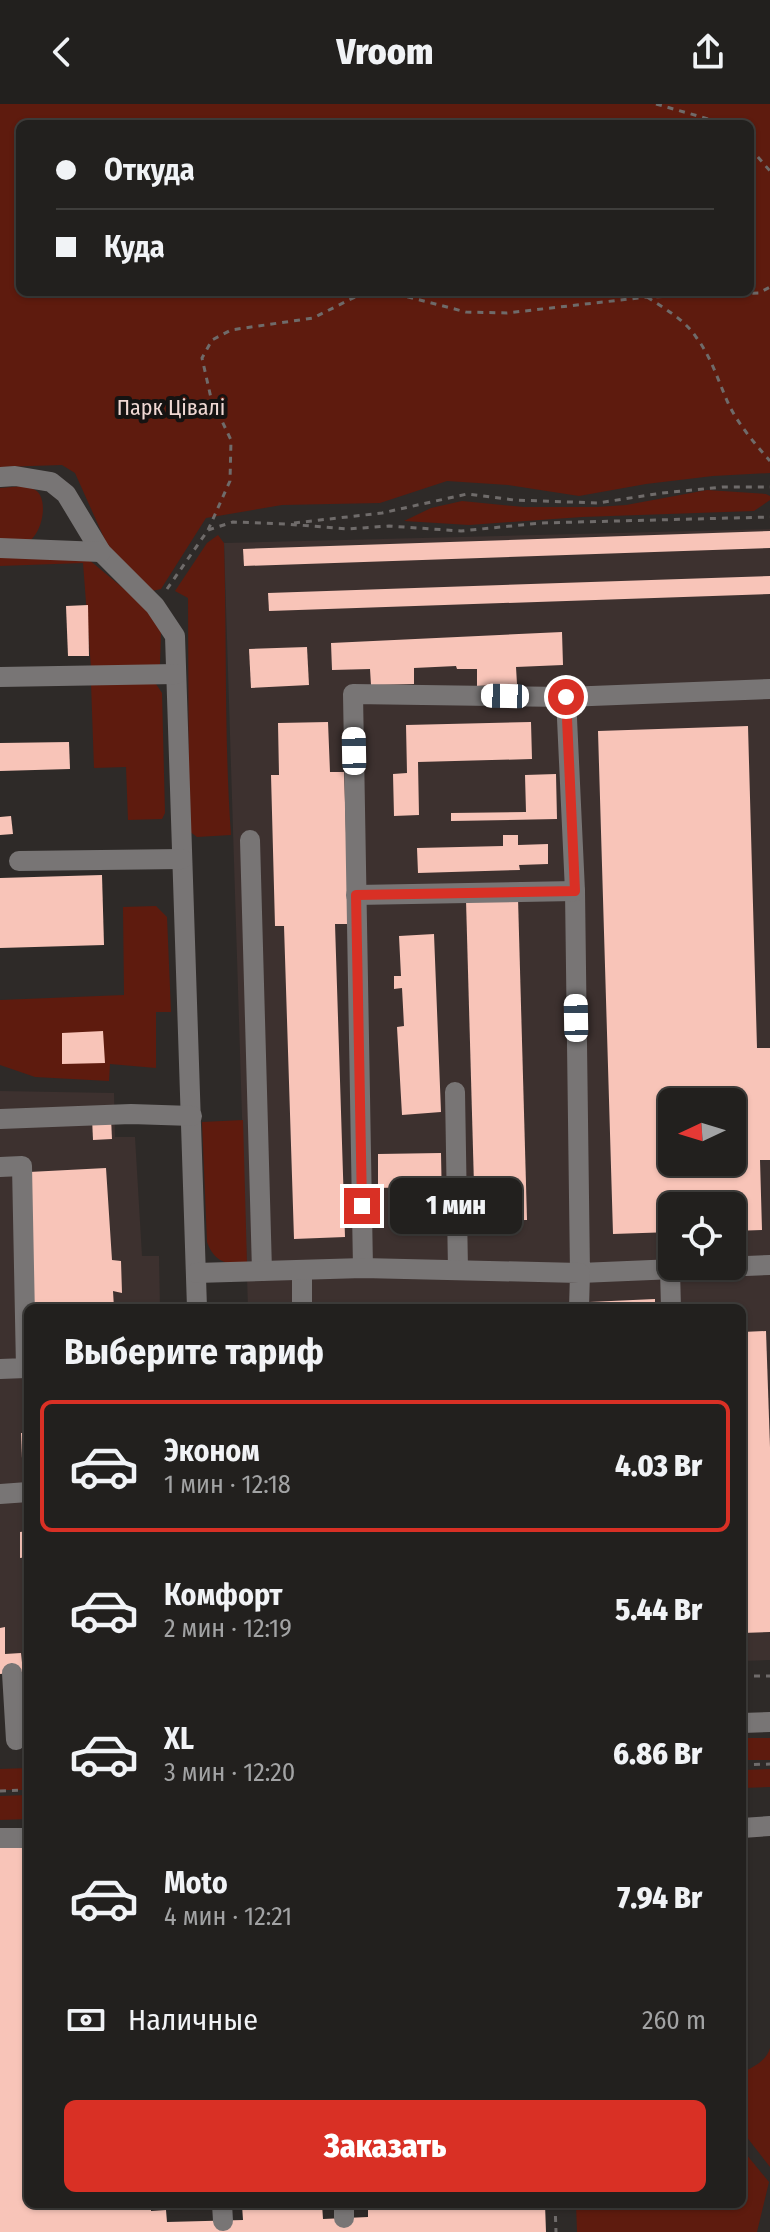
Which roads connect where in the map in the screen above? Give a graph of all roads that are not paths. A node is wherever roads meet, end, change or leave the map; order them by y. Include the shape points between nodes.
1 (0, 477) edge
2 (0, 548) edge
3 (101, 552) junction
4 (176, 674) junction
5 (0, 677) edge
6 (770, 689) edge
7 (566, 697) junction
8 (250, 840) dead end
9 (182, 859) junction
10 (19, 861) dead end
11 (575, 891) junction
12 (356, 895) junction
13 (455, 1092) dead end
14 (192, 1116) junction
15 (0, 1119) edge
16 (0, 1167) edge
17 (770, 1265) edge
18 (746, 1266) edge
19 (363, 1268) junction
20 (302, 1270) junction
21 (458, 1270) junction
22 (658, 1270) edge
23 (262, 1271) junction
24 (196, 1273) junction
25 (580, 1273) junction
26 (670, 1280) edge
27 (25, 1304) edge
28 (197, 1304) edge
29 (302, 1304) edge
30 (579, 1304) edge
31 (671, 1304) edge
32 (24, 1368) edge
33 (0, 1369) edge
34 (24, 1492) edge
35 (0, 1494) edge
36 (12, 1673) dead end
37 (770, 1722) edge
38 (746, 1723) edge
39 (15, 1740) edge
40 (770, 1826) edge
41 (746, 1828) edge
42 (0, 1838) edge
43 (24, 1838) edge

1 - 3 street via 51,482 66,494
2 - 3 street
3 - 4 street via 155,606 175,636
4 - 5 street
4 - 9 street
6 - 7 street
7 - 11 street
7 - 12 street via 353,694
8 - 23 street
9 - 10 street
9 - 14 street
11 - 12 street
11 - 25 street
12 - 19 street
13 - 21 street
14 - 15 street
14 - 24 street
16 - 27 street via 22,1166
17 - 18 street
19 - 20 street
19 - 21 street
20 - 23 street
20 - 29 street
21 - 25 street
22 - 25 street
23 - 24 street
24 - 28 street
25 - 30 street
26 - 31 street
32 - 33 street
34 - 35 street
36 - 39 street
37 - 38 street
40 - 41 street
42 - 43 street

